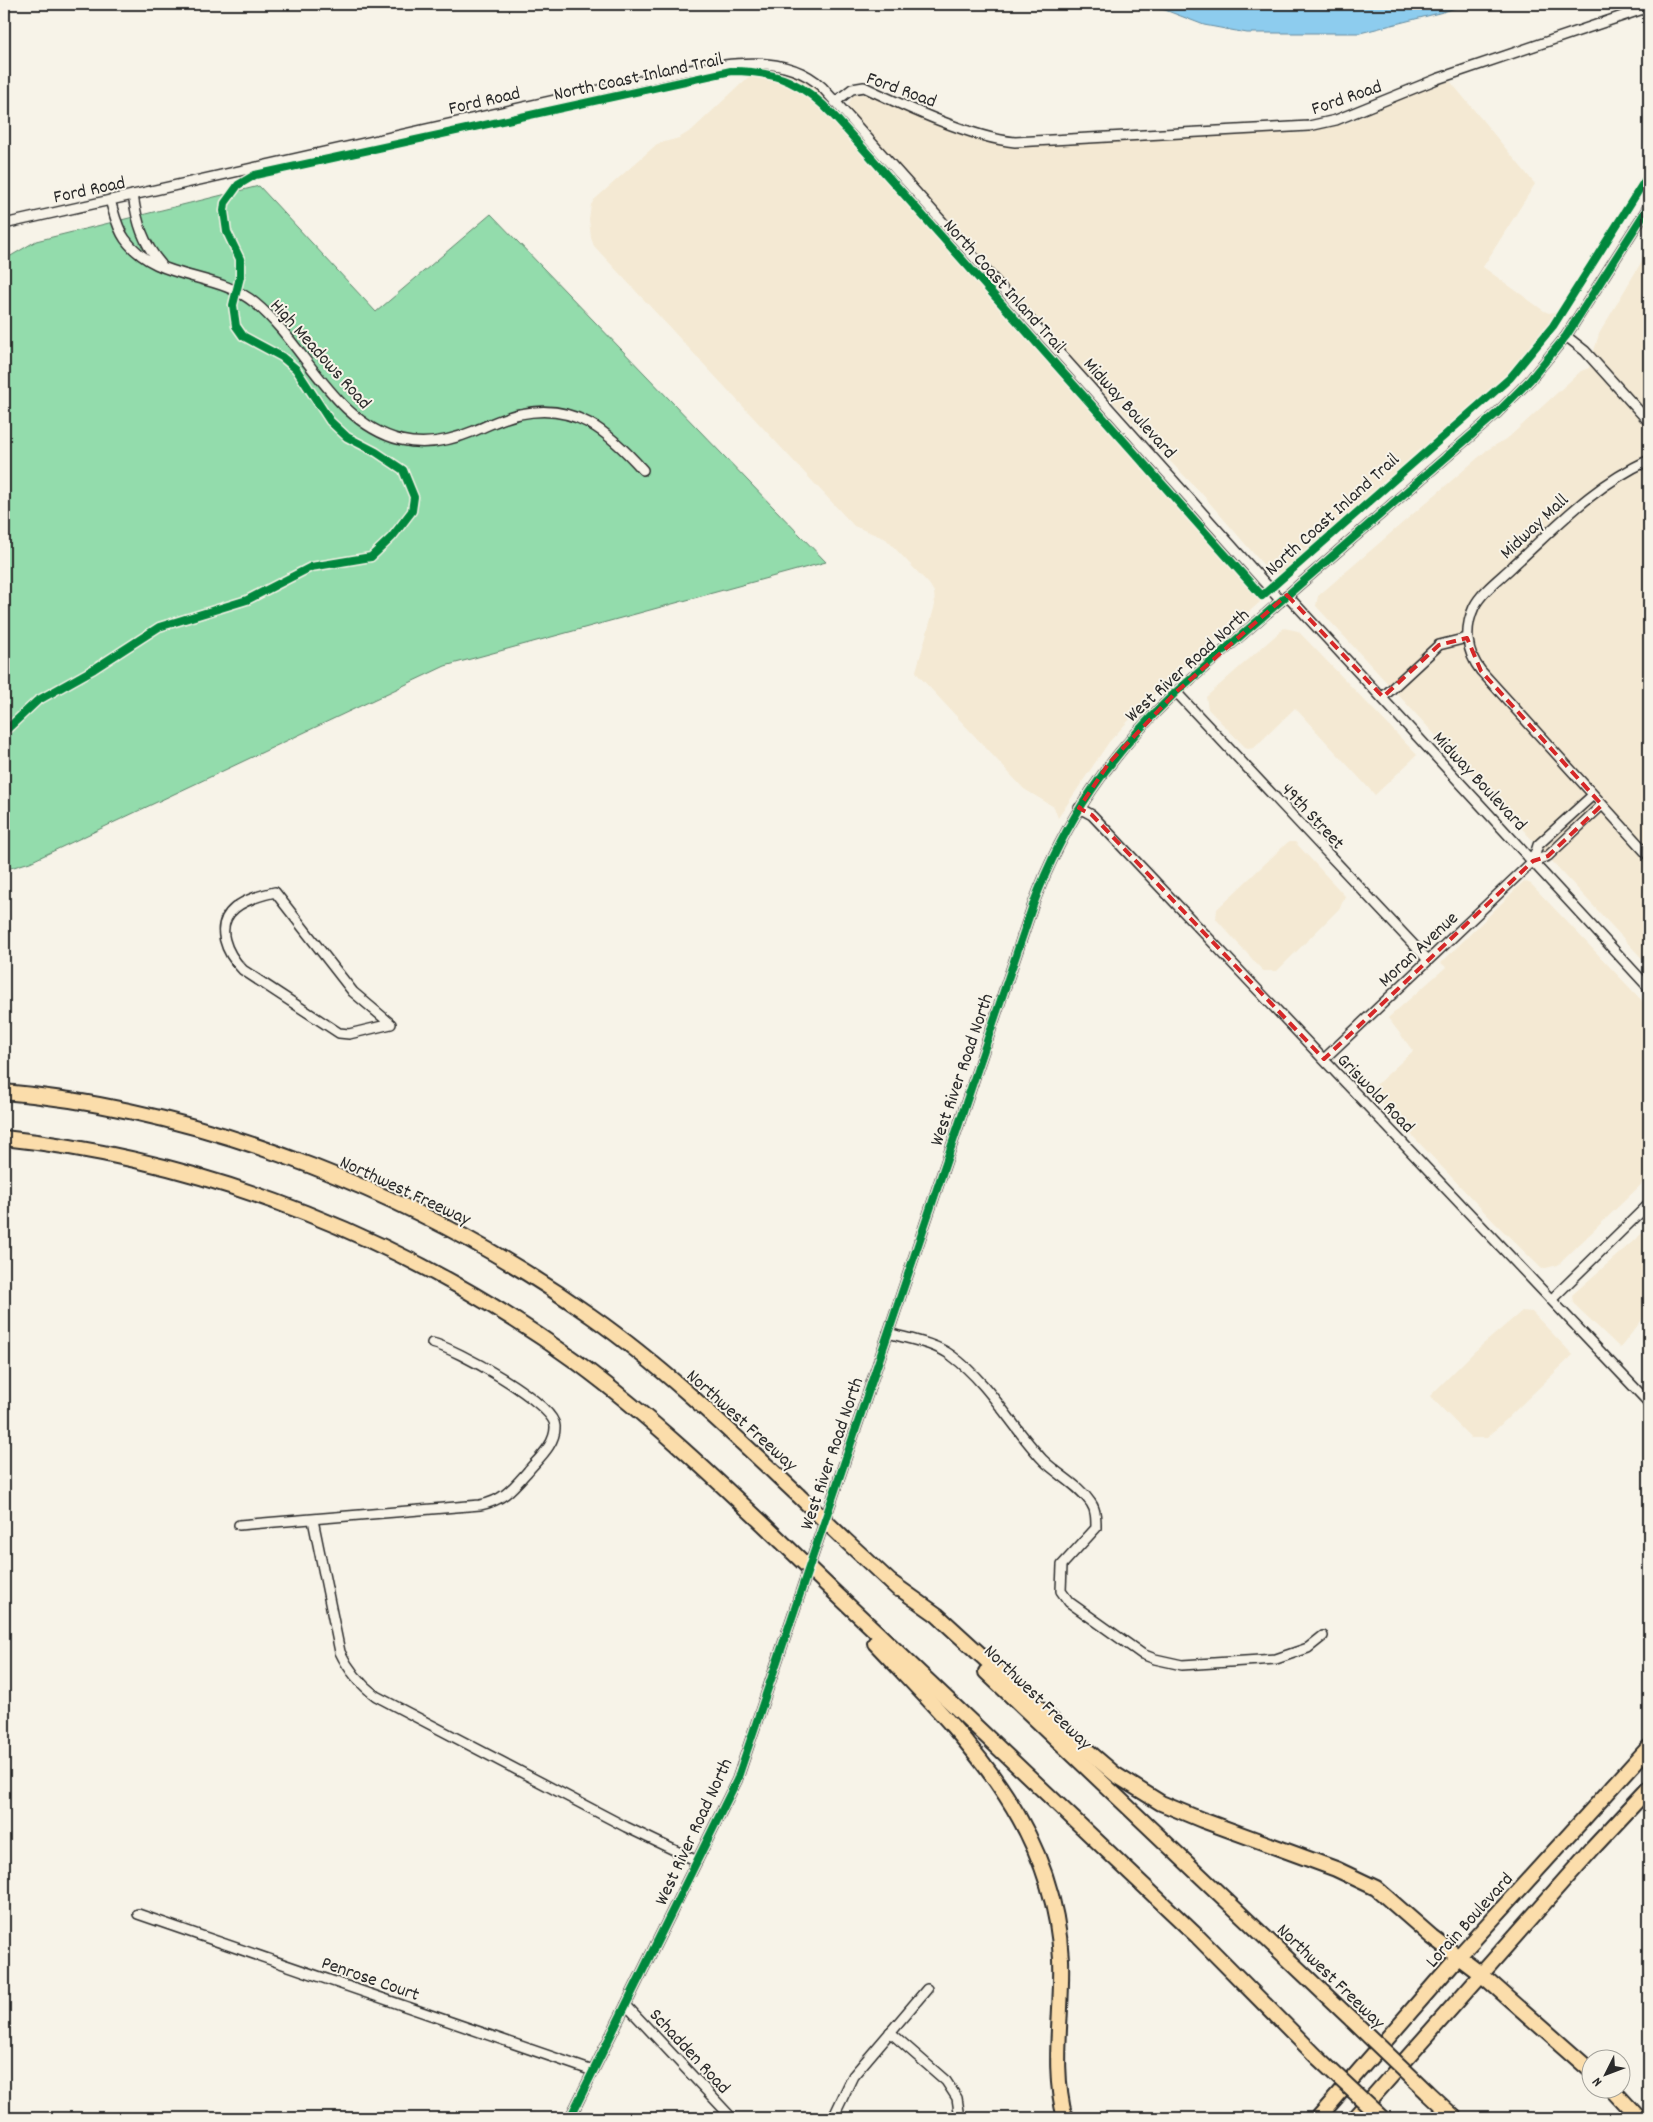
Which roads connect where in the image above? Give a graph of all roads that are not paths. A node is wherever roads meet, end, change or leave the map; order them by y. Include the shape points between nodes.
1 (1649, 7) edge
2 (835, 102) junction
3 (133, 195) junction
4 (110, 200) junction
5 (1649, 206) edge
6 (4, 224) edge
7 (165, 268) junction
8 (1566, 336) junction
9 (1649, 422) edge
10 (1649, 460) edge
11 (643, 470) dead end
12 (1284, 598) junction
13 (1467, 638) junction
14 (1176, 692) junction
15 (1382, 697) junction
16 (1593, 795) junction
17 (1602, 805) junction
18 (1079, 808) junction
19 (1649, 856) edge
20 (1533, 861) junction
21 (1428, 960) junction
22 (1649, 988) edge
23 (370, 1008) joint
24 (1324, 1059) junction
25 (4, 1092) edge
26 (4, 1138) edge
27 (1649, 1204) edge
28 (1552, 1299) junction
29 (888, 1332) junction
30 (432, 1343) dead end
31 (1649, 1403) edge
32 (313, 1520) junction
33 (239, 1525) dead end
34 (892, 1583) junction
35 (828, 1590) junction
36 (1323, 1636) dead end
37 (1649, 1747) edge
38 (1649, 1788) edge
39 (697, 1861) junction
40 (138, 1914) dead end
41 (1458, 1957) junction
42 (1480, 1974) junction
43 (927, 1989) dead end
44 (626, 2005) junction
45 (890, 2032) junction
46 (1580, 2061) edge
47 (593, 2071) junction
48 (1622, 2100) edge
49 (570, 2118) edge
50 (732, 2118) edge
51 (833, 2118) edge
52 (960, 2118) edge
53 (1065, 2118) edge
54 (1318, 2118) edge
55 (1354, 2118) edge
56 (1382, 2118) edge
57 (1455, 2118) edge
58 (1639, 2118) edge

1 - 2 street, Ford Road via 1437,80 1336,120 1309,126 1015,142 956,125 864,87 852,89
2 - 3 street, Ford Road via 811,78 793,70 750,63 715,65
2 - 12 street, Midway Boulevard
3 - 4 street, Ford Road
3 - 7 street via 143,240
4 - 6 street, Ford Road
4 - 7 street, High Meadows Road via 124,238 141,254
5 - 8 street, West River Road North
7 - 11 street, High Meadows Road via 248,297 353,416 378,432 412,442 434,442 462,436 519,414 562,412 607,432
8 - 9 street via 1585,351
8 - 12 street, West River Road North via 1530,380 1497,413
10 - 13 street, Midway Mall via 1598,488 1495,584 1474,607
12 - 14 street, West River Road North
12 - 15 street, Midway Boulevard
13 - 15 street via 1439,645
13 - 16 street via 1470,654 1481,672
14 - 18 street, West River Road North via 1116,754
14 - 21 street, 49th Street
15 - 20 street, Midway Boulevard
16 - 17 street
16 - 20 street, Moran Avenue via 1538,845
17 - 19 street
17 - 20 street, Moran Avenue via 1548,856
18 - 24 street, Griswold Road via 1092,815
18 - 29 street, West River Road North via 1060,841 1036,896
20 - 21 street, Moran Avenue
20 - 22 street, Midway Boulevard
21 - 24 street, Moran Avenue
23 - 23 street via 392,1024 349,1034 330,1028 233,960 224,938 229,915 244,902 275,892 353,992
24 - 28 street, Griswold Road
25 - 34 highway, Northwest Freeway, bridge via 89,1104 168,1121 251,1145 370,1190 447,1228 534,1277 637,1350 713,1415
26 - 35 highway via 110,1155 214,1181 301,1212 419,1264 488,1303 579,1364 661,1430
27 - 28 street
28 - 31 street, Griswold Road
29 - 36 street via 955,1358 1043,1460 1092,1504 1096,1528 1062,1565 1061,1591 1069,1602 1120,1640 1154,1659 1182,1665 1276,1659 1308,1648
29 - 39 street, West River Road North via 737,1780
30 - 32 street via 471,1360 545,1408 556,1427 549,1446 496,1502
32 - 33 street
32 - 39 street via 340,1652 346,1665 365,1687 376,1696
34 - 41 highway via 937,1615 1116,1775 1161,1803 1364,1881
34 - 57 highway, Northwest Freeway, bridge
35 - 53 highway via 958,1734 1003,1790 1040,1858 1058,1929 1061,2004 1058,2072
35 - 56 highway, bridge via 1198,1937
37 - 41 highway, Lorain Boulevard
38 - 42 highway
39 - 44 street, West River Road North
40 - 47 street, Penrose Court
41 - 42 highway
41 - 54 highway, Lorain Boulevard
42 - 46 highway
42 - 55 highway
43 - 45 street
44 - 47 street, West River Road North
44 - 50 street, Schadden Road
45 - 51 street via 853,2076
45 - 52 street via 946,2081 957,2098
47 - 49 street, West River Road North
48 - 58 highway

